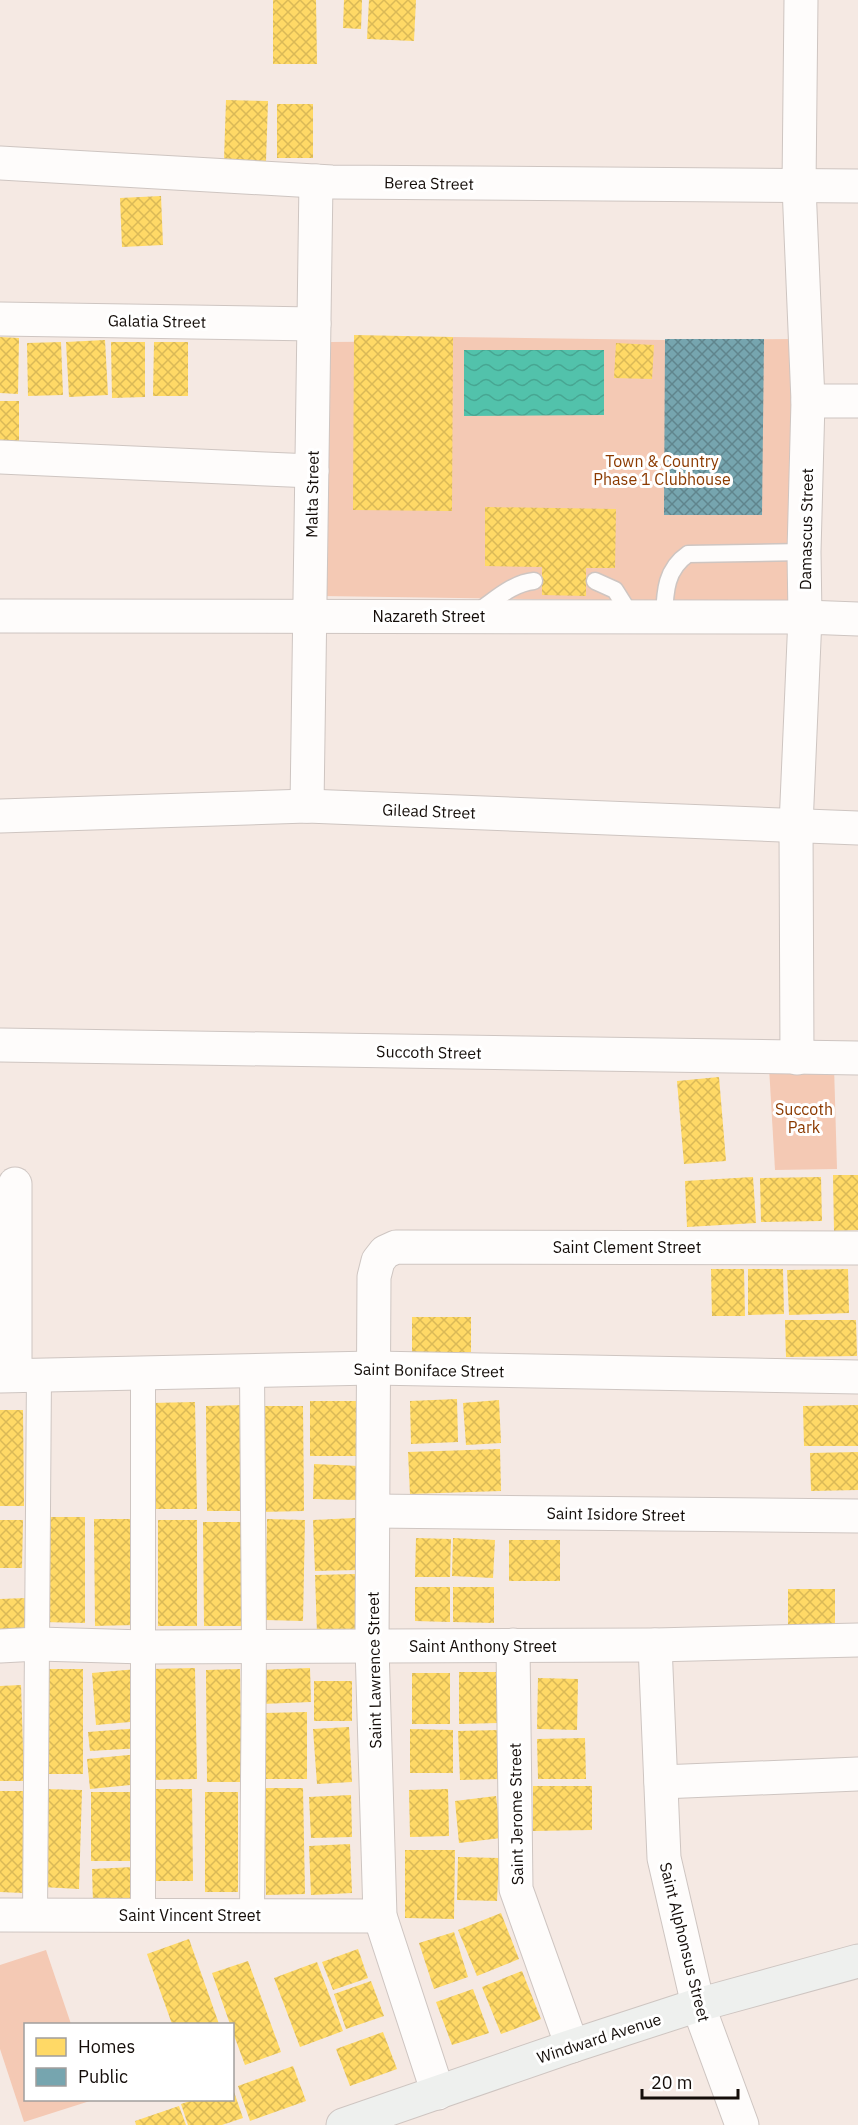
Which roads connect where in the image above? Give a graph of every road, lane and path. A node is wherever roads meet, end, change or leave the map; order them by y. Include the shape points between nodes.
1 (801, 0) edge
2 (0, 163) edge
3 (316, 181) junction
4 (799, 186) junction
5 (858, 186) edge
6 (0, 319) edge
7 (314, 324) junction
8 (808, 401) junction
9 (858, 401) edge
10 (0, 457) edge
11 (312, 471) junction
12 (804, 552) junction
13 (534, 581) dead end
14 (595, 581) dead end
15 (309, 615) junction
16 (0, 616) edge
17 (664, 616) junction
18 (471, 617) junction
19 (632, 617) junction
20 (806, 617) junction
21 (858, 619) edge
22 (308, 806) junction
23 (0, 816) edge
24 (796, 826) junction
25 (858, 828) edge
26 (0, 1045) edge
27 (797, 1058) junction
28 (858, 1058) edge
29 (15, 1184) dead end
30 (396, 1247) joint
31 (858, 1248) edge
32 (373, 1368) junction
33 (252, 1371) junction
34 (143, 1374) junction
35 (18, 1375) edge
36 (858, 1377) edge
37 (374, 1511) junction
38 (858, 1516) edge
39 (858, 1640) edge
40 (38, 1644) junction
41 (513, 1645) junction
42 (656, 1645) junction
43 (0, 1646) edge
44 (254, 1646) junction
45 (144, 1647) junction
46 (372, 1647) junction
47 (858, 1774) edge
48 (661, 1782) junction
49 (0, 1915) edge
50 (35, 1915) junction
51 (143, 1915) junction
52 (252, 1915) junction
53 (380, 1916) junction
54 (858, 1961) edge
55 (698, 2005) junction
56 (572, 2046) junction
57 (438, 2093) junction
58 (343, 2125) edge
59 (742, 2125) edge

1 - 4 street, Damascus Street
2 - 3 street, Berea Street
3 - 4 street, Berea Street
3 - 7 street, Malta Street
4 - 5 street, Berea Street
4 - 8 street, Damascus Street
6 - 7 street, Galatia Street
7 - 11 street, Malta Street
8 - 9 street
8 - 12 street, Damascus Street
10 - 11 street
11 - 15 street, Malta Street
12 - 17 lane via 688,554 673,568 665,587
12 - 20 street, Damascus Street
13 - 18 lane via 513,588
14 - 19 lane via 615,590
15 - 16 street, Nazareth Street
15 - 18 street, Nazareth Street
15 - 22 street, Malta Street
17 - 19 street, Nazareth Street
17 - 20 street, Nazareth Street
18 - 19 street, Nazareth Street
20 - 21 street, Nazareth Street
20 - 24 street, Damascus Street
22 - 23 street, Gilead Street
22 - 24 street, Gilead Street
24 - 25 street, Gilead Street
24 - 27 street, Damascus Street
26 - 27 street, Succoth Street
27 - 28 street, Succoth Street
29 - 35 street
30 - 31 street, Saint Clement Street
30 - 32 street, Saint Lawrence Street via 378,1261 374,1277
32 - 33 street, Saint Boniface Street
32 - 36 street, Saint Boniface Street
32 - 37 street, Saint Lawrence Street
33 - 34 street, Saint Boniface Street
33 - 44 street
34 - 35 street, Saint Boniface Street
34 - 45 street
35 - 40 street
37 - 38 street, Saint Isidore Street
37 - 46 street, Saint Lawrence Street
39 - 42 street, Saint Anthony Street
40 - 43 street, Saint Anthony Street
40 - 45 street, Saint Anthony Street
40 - 50 street
41 - 42 street, Saint Anthony Street
41 - 46 street, Saint Anthony Street
41 - 56 street, Saint Jerome Street via 516,1889
42 - 48 street, Saint Alphonsus Street
44 - 45 street, Saint Anthony Street
44 - 46 street, Saint Anthony Street
44 - 52 street
45 - 51 street
46 - 53 street, Saint Lawrence Street
47 - 48 street
48 - 55 street, Saint Alphonsus Street via 664,1858
49 - 50 street, Saint Vincent Street
50 - 51 street, Saint Vincent Street
51 - 52 street, Saint Vincent Street
52 - 53 street, Saint Vincent Street
53 - 57 street, Saint Lawrence Street
54 - 55 main road, Windward Avenue
55 - 56 main road, Windward Avenue
55 - 59 street, Saint Alphonsus Street
56 - 57 main road, Windward Avenue
57 - 58 main road, Windward Avenue

